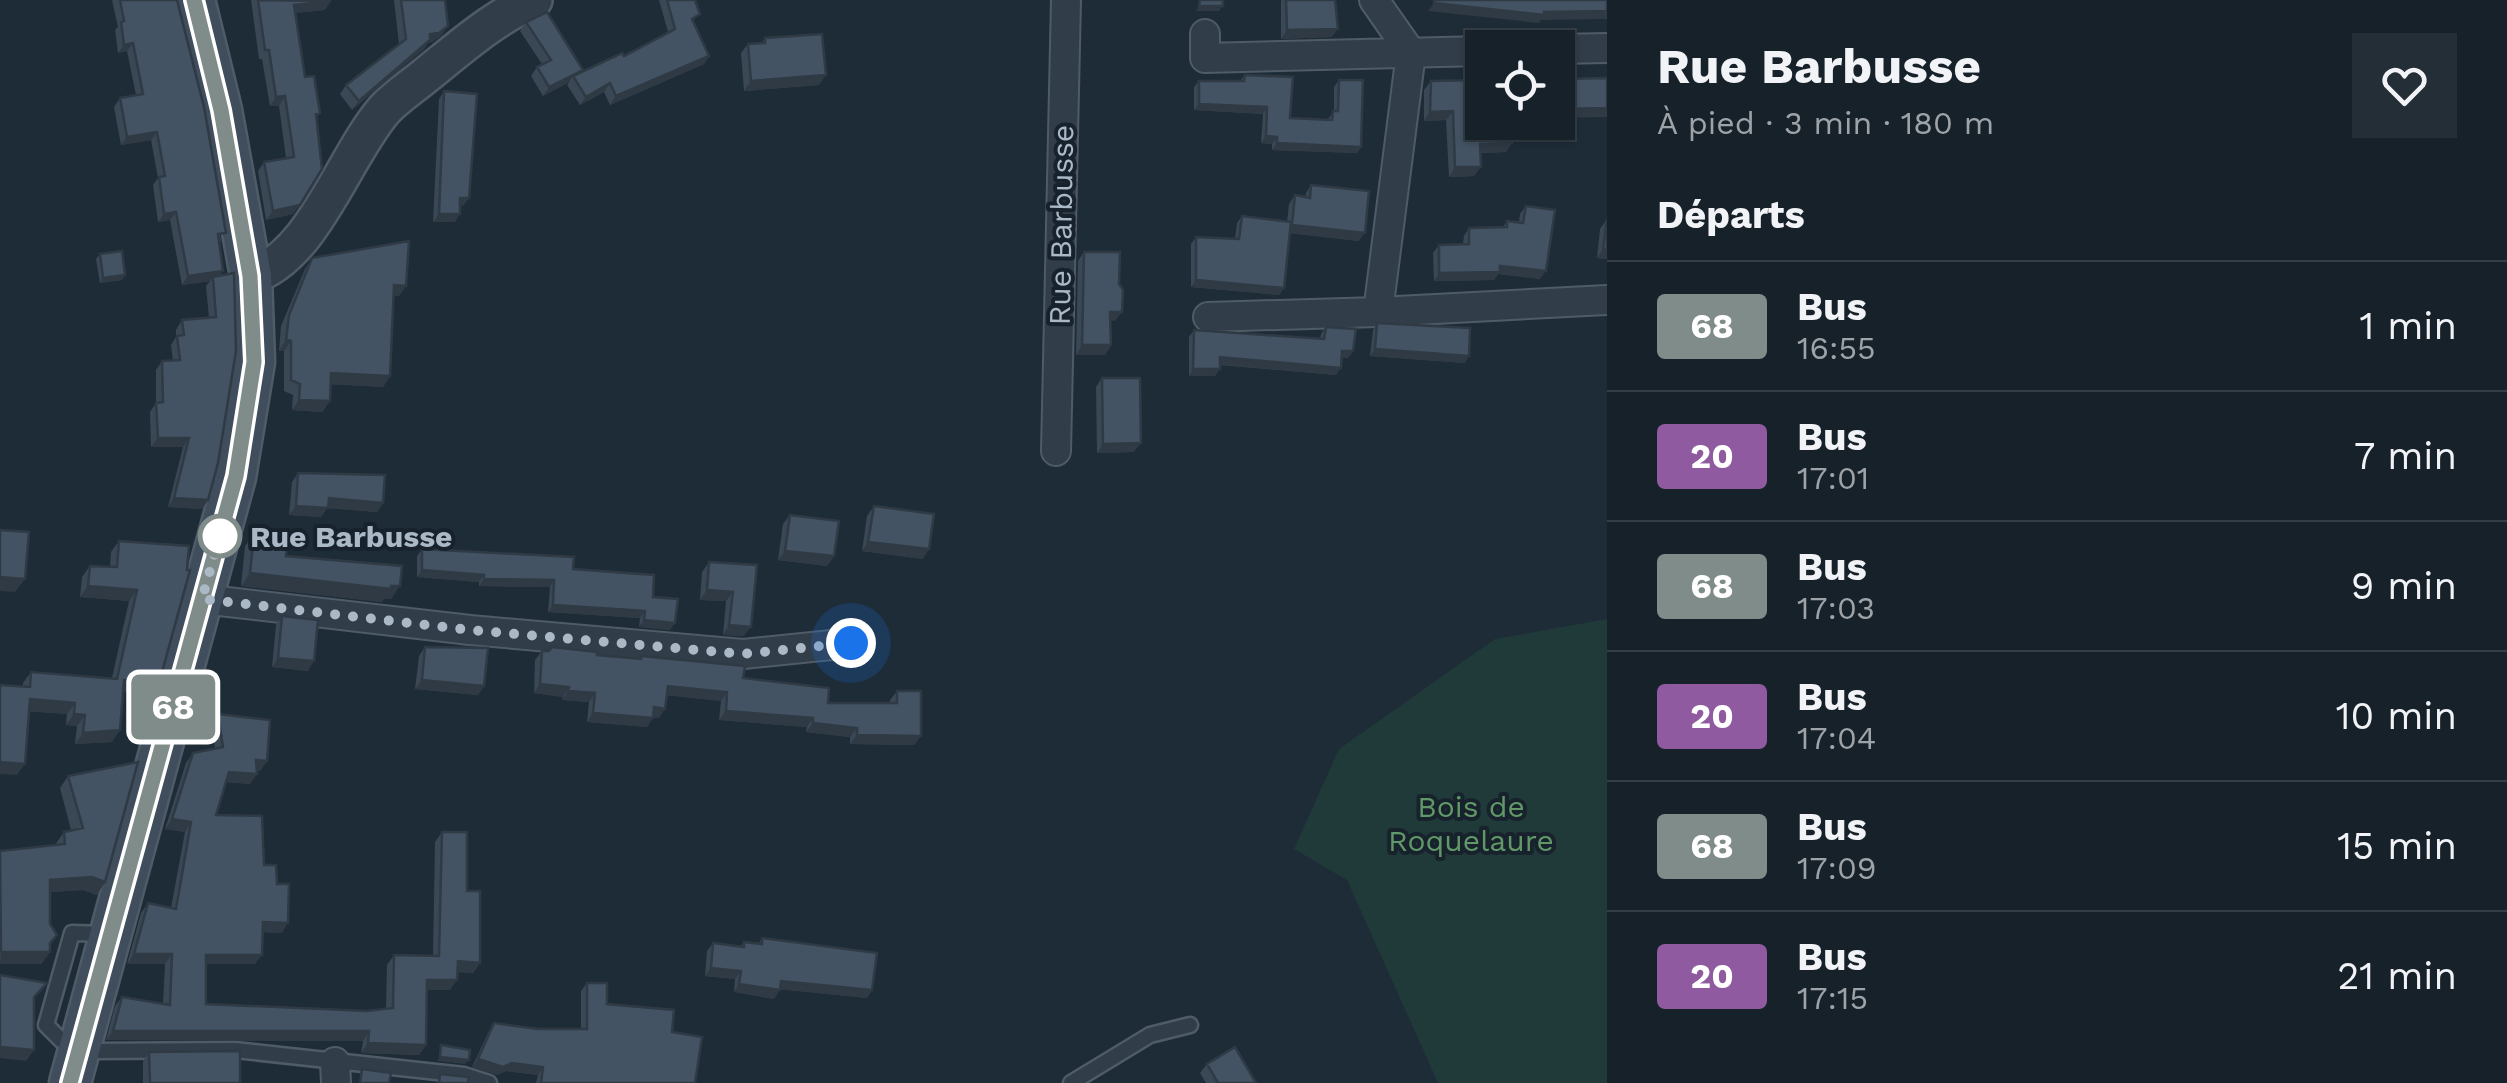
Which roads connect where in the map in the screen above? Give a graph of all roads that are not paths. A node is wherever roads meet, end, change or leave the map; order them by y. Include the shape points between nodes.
1 (194, 0) edge
2 (534, 0) edge
3 (1066, 0) edge
4 (1374, 0) edge
5 (1205, 34) dead end
6 (1607, 48) edge
7 (1575, 49) edge
8 (1465, 52) edge
9 (1410, 54) junction
10 (250, 276) junction
11 (1607, 300) edge
12 (1378, 312) junction
13 (1208, 318) dead end
14 (1056, 451) dead end
15 (202, 599) junction
16 (851, 643) dead end
17 (1190, 1026) dead end
18 (75, 1066) edge
19 (335, 1072) edge
20 (489, 1083) edge
21 (1071, 1083) edge

1 - 10 main road
2 - 10 street via 502,14 386,108 285,259
3 - 14 street, Rue Barbusse
4 - 9 street
5 - 9 street via 1205,58
6 - 7 street
8 - 9 street
9 - 12 street
10 - 15 main road via 254,362 245,428
11 - 12 street
12 - 13 street
15 - 16 street via 743,654
15 - 18 main road
17 - 21 lane via 1150,1035
18 - 19 lane via 118,1053 235,1050
19 - 20 lane via 464,1075

